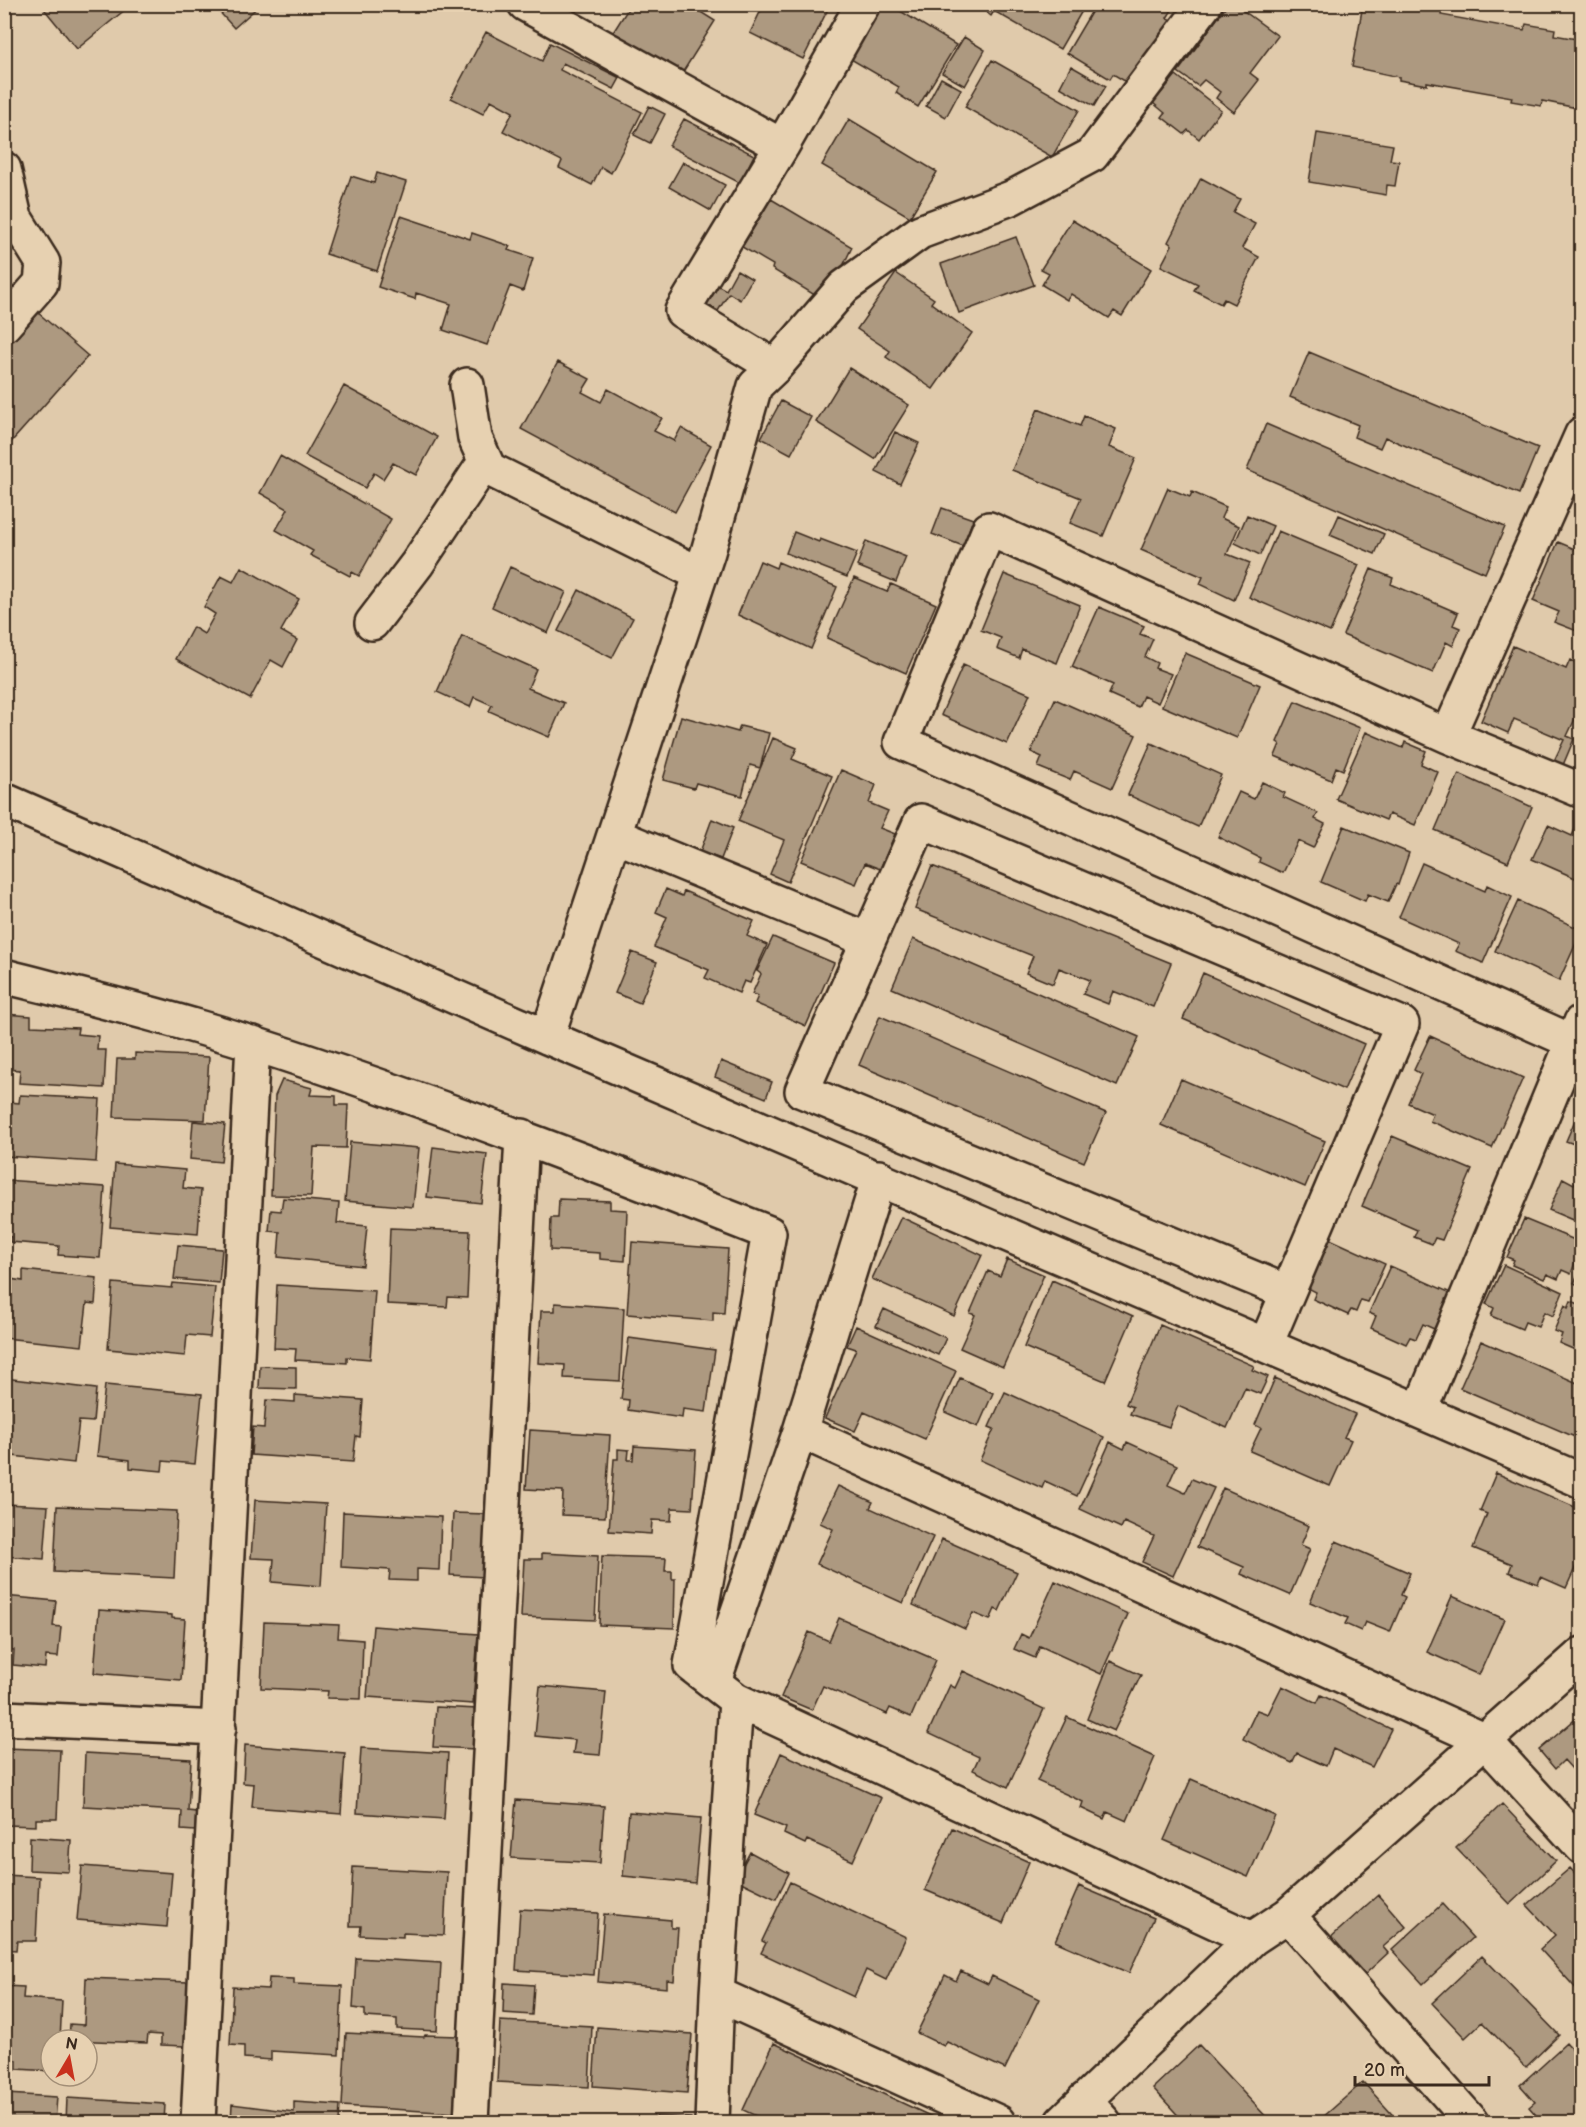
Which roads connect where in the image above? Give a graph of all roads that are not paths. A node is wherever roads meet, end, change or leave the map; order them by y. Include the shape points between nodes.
1 (525, 4) edge
2 (862, 4) edge
3 (1205, 4) edge
4 (782, 146) junction
5 (4, 169) edge
6 (4, 325) edge
7 (775, 367) junction
8 (467, 385) dead end
9 (1581, 434) edge
10 (489, 469) junction
11 (700, 574) junction
12 (372, 623) dead end
13 (1448, 736) junction
14 (1581, 791) edge
15 (4, 800) edge
16 (614, 835) junction
17 (868, 940) junction
18 (4, 979) edge
19 (1576, 1031) edge
20 (547, 1037) junction
21 (253, 1043) junction
22 (522, 1136) junction
23 (879, 1177) junction
24 (1287, 1292) junction
25 (1266, 1344) junction
26 (1420, 1410) junction
27 (800, 1431) junction
28 (1581, 1481) edge
29 (1581, 1654) edge
30 (725, 1690) junction
31 (4, 1718) edge
32 (219, 1728) junction
33 (1484, 1740) junction
34 (1581, 1847) edge
35 (1288, 1915) junction
36 (1252, 1939) junction
37 (717, 1994) junction
38 (1083, 2115) edge
39 (198, 2122) edge
40 (471, 2122) edge
41 (712, 2122) edge
42 (998, 2122) edge
43 (1472, 2122) edge

1 - 4 street
2 - 4 street
3 - 7 street via 1092,154 1011,198 920,232 844,287
4 - 7 street via 682,311
5 - 6 street via 15,218 43,263 41,283
7 - 11 street via 755,386
8 - 10 street via 475,438
9 - 13 street
10 - 11 street
10 - 12 street via 479,471
11 - 16 street
13 - 14 street
13 - 19 street via 989,529 902,742
15 - 20 street
16 - 17 street
16 - 20 street
17 - 24 street via 802,1091
17 - 24 street via 921,821 1402,1024
18 - 21 street via 124,1006
19 - 26 street
20 - 23 street
21 - 22 street
21 - 32 street
22 - 30 street via 769,1233 691,1665
22 - 40 street
23 - 25 street
23 - 27 street
24 - 25 street
25 - 26 street
26 - 28 street
27 - 30 street
27 - 33 street
29 - 33 street
30 - 36 street
30 - 37 street
31 - 32 street
32 - 39 street
33 - 34 street
33 - 35 street
35 - 36 street
35 - 43 street
36 - 38 street
37 - 41 street
37 - 42 street

